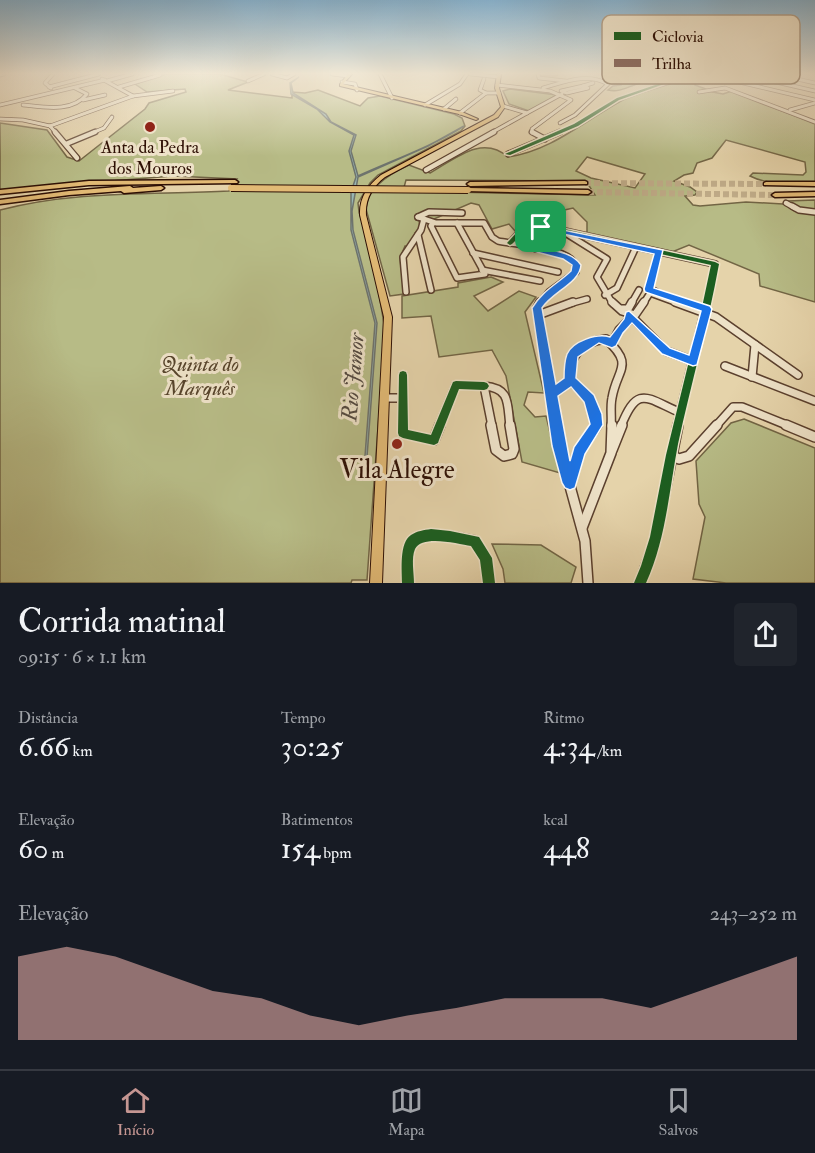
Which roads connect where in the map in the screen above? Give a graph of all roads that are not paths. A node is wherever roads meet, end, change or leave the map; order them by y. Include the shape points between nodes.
1 (22, 101) edge
2 (78, 101) edge
3 (118, 101) edge
4 (406, 101) edge
5 (407, 101) edge
6 (431, 101) edge
7 (453, 101) edge
8 (475, 101) edge
9 (501, 101) edge
10 (545, 101) edge
11 (570, 101) edge
12 (590, 101) edge
13 (614, 101) edge
14 (763, 101) edge
15 (814, 102) edge
16 (0, 105) edge
17 (23, 105) dead end
18 (425, 105) junction
19 (503, 106) junction
20 (444, 109) junction
21 (789, 110) junction
22 (460, 113) junction
23 (527, 113) junction
24 (575, 115) junction
25 (112, 117) dead end
26 (585, 119) junction
27 (0, 120) edge
28 (467, 122) junction
29 (482, 122) junction
30 (815, 122) edge
31 (560, 123) dead end
32 (50, 126) junction
33 (462, 134) junction
34 (545, 139) junction
35 (66, 144) junction
36 (508, 154) dead end
37 (77, 158) dead end
38 (426, 170) dead end
39 (151, 183) junction
40 (585, 183) tunnel mouth
41 (766, 184) tunnel mouth
42 (815, 184) edge
43 (233, 185) junction
44 (467, 187) junction
45 (169, 188) junction
46 (0, 192) edge
47 (588, 192) tunnel mouth
48 (815, 194) edge
49 (775, 195) tunnel mouth
50 (0, 197) edge
51 (0, 202) edge
52 (786, 203) dead end
53 (0, 208) edge
54 (815, 212) edge
55 (462, 213) dead end
56 (421, 218) junction
57 (433, 223) junction
58 (457, 223) junction
59 (541, 227) junction
60 (561, 231) junction
61 (418, 234) junction
62 (510, 243) junction
63 (636, 247) junction
64 (536, 249) junction
65 (659, 252) junction
66 (473, 253) junction
67 (483, 272) junction
68 (558, 272) dead end
69 (540, 281) dead end
70 (431, 290) dead end
71 (639, 290) dead end
72 (406, 292) dead end
73 (606, 295) junction
74 (587, 298) dead end
75 (620, 309) junction
76 (706, 311) junction
77 (629, 314) junction
78 (538, 315) junction
79 (612, 343) junction
80 (755, 345) junction
81 (693, 361) junction
82 (725, 366) dead end
83 (403, 375) dead end
84 (798, 375) dead end
85 (753, 377) junction
86 (570, 381) junction
87 (456, 385) dead end
88 (552, 394) junction
89 (385, 398) junction
90 (403, 398) junction
91 (815, 401) edge
92 (681, 413) junction
93 (404, 433) dead end
94 (815, 437) edge
95 (434, 440) dead end
96 (496, 450) joint
97 (610, 453) junction
98 (671, 455) junction
99 (570, 483) junction
100 (582, 528) junction
101 (375, 583) edge
102 (408, 583) edge
103 (489, 583) edge
104 (588, 583) edge
105 (640, 583) edge

1 - 16 street
2 - 17 street via 63,106
3 - 32 street
4 - 28 main road via 456,113
5 - 18 main road
6 - 18 street
7 - 20 street
8 - 22 street
9 - 19 main road
10 - 23 street
11 - 34 street via 532,129 532,133
12 - 24 street
13 - 26 street
14 - 21 street
15 - 21 street
18 - 20 main road
19 - 23 street
19 - 29 main road via 496,116
20 - 22 main road
21 - 30 street
22 - 29 main road
23 - 38 street
24 - 26 street
24 - 31 street
25 - 35 street via 104,128
26 - 34 street
27 - 32 street
28 - 29 main road via 473,126
28 - 33 main road
29 - 33 main road
32 - 35 street
33 - 89 main road via 379,179 363,201 388,317
34 - 36 street
35 - 37 street
39 - 43 highway
39 - 46 highway via 89,183
39 - 50 highway
40 - 44 highway
41 - 42 highway
43 - 44 highway, bridge
43 - 45 highway
44 - 47 highway
45 - 51 highway via 91,191
45 - 53 highway via 77,195
48 - 49 highway
52 - 54 street
55 - 56 street via 432,210
56 - 57 street
56 - 61 street
57 - 58 street
57 - 67 street via 431,226 457,278
58 - 62 street via 484,223 492,237
58 - 66 street
59 - 60 street
59 - 62 street via 521,231
59 - 64 street
60 - 63 street
60 - 73 street via 607,259 597,277
61 - 70 street
61 - 72 street via 403,256
62 - 64 street
63 - 65 street
63 - 73 street via 617,288
64 - 78 street via 566,257 576,265 572,276 539,301
65 - 76 street via 649,289
65 - 76 street via 715,264
66 - 67 street
66 - 68 street
67 - 69 street
71 - 75 street via 628,309
73 - 75 street
74 - 78 street via 553,313
75 - 77 street
76 - 77 street via 650,293 635,315
76 - 80 street
76 - 81 street
77 - 79 street via 629,320
77 - 81 street via 666,351
78 - 88 street
79 - 86 street via 597,339 578,349 569,367
79 - 97 street via 623,358 623,369 612,397
80 - 84 street
80 - 85 street
81 - 92 street
82 - 85 street
83 - 90 street
85 - 91 street
86 - 88 street
86 - 99 street via 594,407 597,425 579,452
87 - 95 street
88 - 99 street via 559,446
89 - 90 street
89 - 101 main road
90 - 93 street
92 - 97 street via 645,398 635,400
92 - 98 street
94 - 98 street via 742,407 733,407 689,456 679,459
96 - 96 street via 504,456 514,449 505,394 497,387 484,386
97 - 100 street
98 - 105 street via 657,537
99 - 100 street
100 - 104 street
102 - 103 street via 411,544 423,534 476,541 486,558

